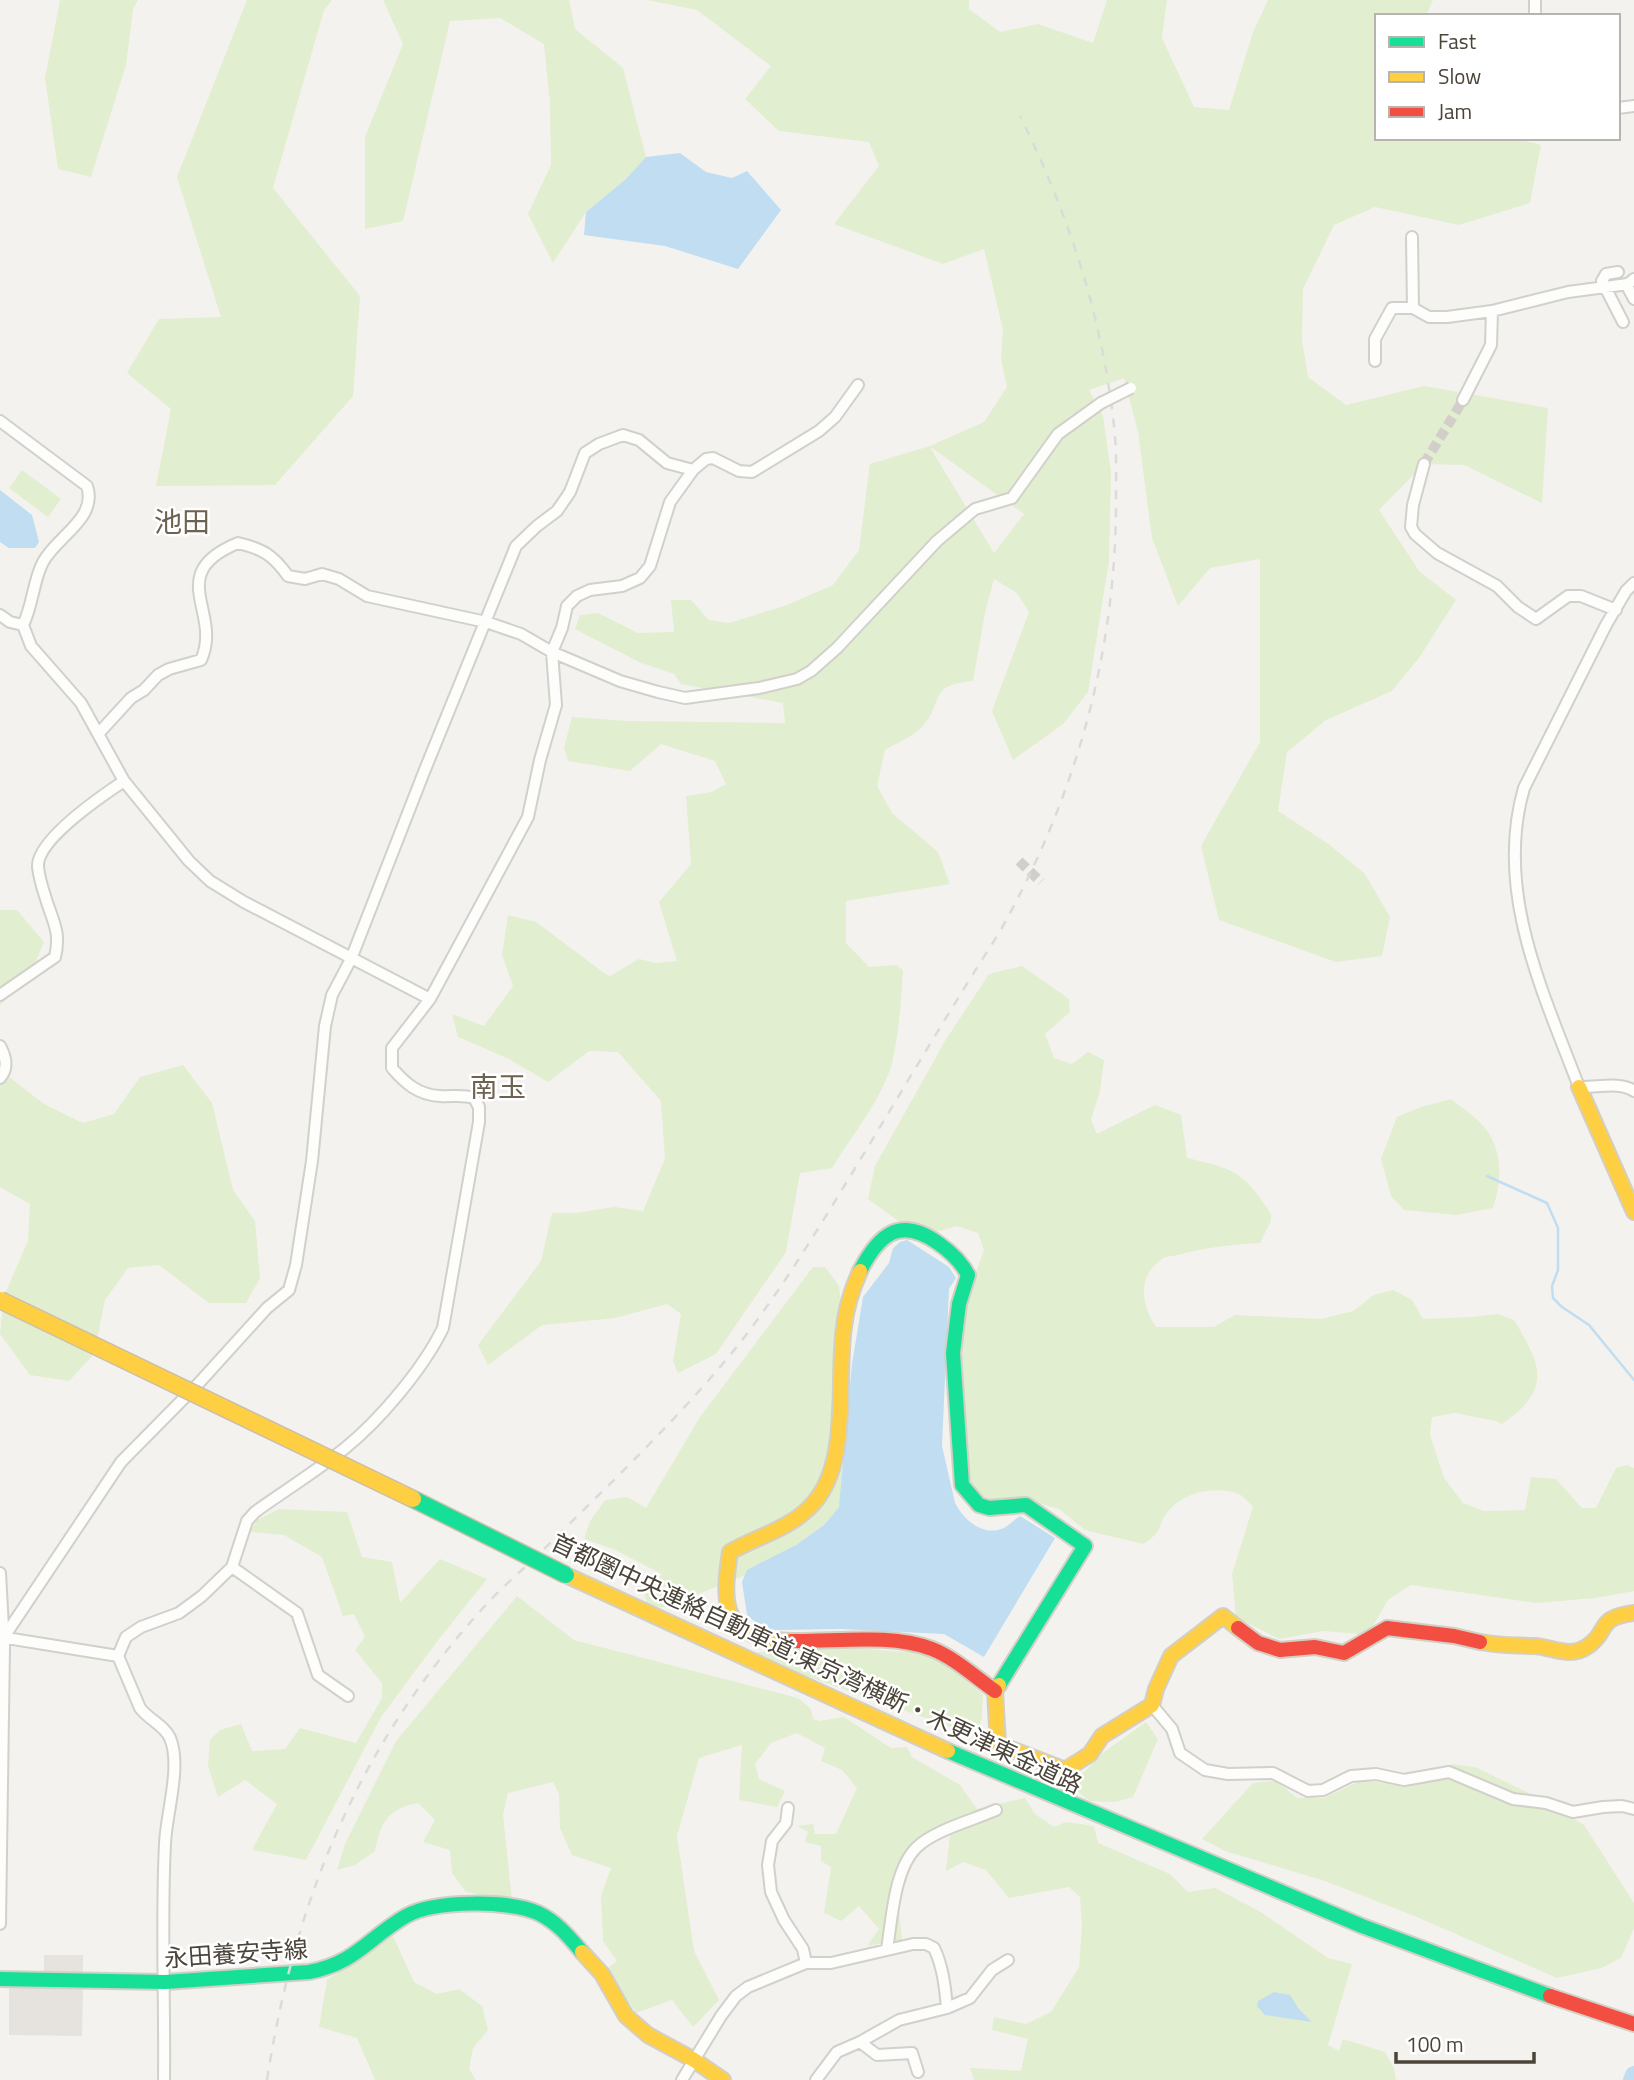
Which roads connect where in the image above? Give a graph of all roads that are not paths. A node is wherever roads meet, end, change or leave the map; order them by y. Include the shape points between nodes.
1 (1412, 237) dead end
2 (1618, 272) dead end
3 (1630, 281) edge
4 (1603, 287) junction
5 (1634, 299) edge
6 (1413, 308) junction
7 (1492, 311) junction
8 (1623, 322) dead end
9 (1375, 361) dead end
10 (858, 384) dead end
11 (1132, 388) dead end
12 (1463, 400) tunnel mouth
13 (0, 421) edge
14 (1424, 464) tunnel mouth
15 (693, 470) junction
16 (1634, 583) edge
17 (1616, 610) junction
18 (0, 615) edge
19 (486, 622) junction
20 (23, 625) junction
21 (552, 652) junction
22 (99, 734) junction
23 (124, 781) junction
24 (351, 959) junction
25 (0, 995) edge
26 (430, 999) junction
27 (0, 1046) edge
28 (0, 1078) edge
29 (1579, 1087) junction
30 (1634, 1091) edge
31 (1632, 1202) edge
32 (0, 1300) edge
33 (232, 1567) junction
34 (0, 1573) edge
35 (1634, 1614) edge
36 (2, 1637) edge
37 (118, 1656) junction
38 (995, 1691) junction
39 (348, 1696) dead end
40 (1152, 1705) junction
41 (2, 1714) edge
42 (788, 1808) dead end
43 (1634, 1809) edge
44 (996, 1810) dead end
45 (0, 1924) edge
46 (887, 1950) junction
47 (1008, 1959) dead end
48 (806, 1963) junction
49 (0, 1979) edge
50 (165, 1982) junction
51 (947, 2008) junction
52 (1634, 2024) edge
53 (860, 2042) junction
54 (694, 2060) junction
55 (918, 2071) dead end
56 (164, 2080) edge
57 (682, 2080) edge
58 (723, 2080) edge
59 (816, 2080) edge

1 - 6 street
2 - 4 street via 1606,274
3 - 4 street
3 - 5 street
4 - 7 street
4 - 8 street
6 - 7 street via 1430,317
6 - 9 street via 1392,308 1375,340
7 - 12 street via 1491,345
10 - 15 street via 819,431 752,472 713,458
11 - 21 street, bridge via 1101,403 1058,434 1012,498 975,509 937,541 837,648 797,679 685,698 620,681
13 - 20 street via 87,486 91,496 89,510 42,564
14 - 17 street via 1411,527 1437,553 1497,586 1536,619 1568,596 1581,596
15 - 19 street via 667,463 639,440 623,435 585,453 557,511 516,546
15 - 21 street via 670,502 650,566 640,578 622,586 577,596 567,606
16 - 17 street
17 - 29 street via 1524,788 1514,840 1523,932
18 - 20 street
19 - 21 street via 521,634
19 - 22 street via 367,596 322,574 304,579 288,576 276,559 238,543 209,559 201,569 199,591 206,639 201,660 158,675
19 - 24 street
20 - 22 street via 31,646 81,703
21 - 26 street via 556,705 528,817
22 - 23 street
23 - 24 street via 188,861 211,881
23 - 25 street via 96,799 46,846 37,865 56,925 59,942 55,957
24 - 26 street
24 - 36 street via 332,995 325,1026 312,1161 289,1290 121,1462
26 - 33 street via 392,1048 392,1068 406,1084 423,1093 460,1094 474,1098 479,1107 443,1328 432,1352 373,1423 247,1521
27 - 28 street via 6,1065
29 - 30 street
29 - 31 main road
32 - 52 main road, 首都圏中央連絡自動車道;東京湾横断・木更津東金道路, bridge via 566,1575 931,1744 1362,1926
33 - 37 street via 179,1613 126,1637
33 - 39 street via 298,1614 318,1675
34 - 36 street
35 - 40 main road via 1617,1615 1605,1623 1590,1645 1577,1652 1505,1647 1387,1628 1343,1653 1315,1647 1280,1650 1258,1643 1223,1616 1171,1656
36 - 37 street
36 - 41 street
37 - 50 street via 145,1716 171,1740 174,1776 163,1877
38 - 38 main road via 1085,1546 1026,1504 989,1508 979,1505 962,1485 953,1353 968,1275 960,1259 925,1234 900,1230 871,1251 848,1303 838,1436 819,1496 797,1518 730,1552 725,1572 726,1611 746,1630 776,1642 860,1640 929,1648
38 - 40 main road via 998,1744 1065,1770 1090,1754 1102,1736
40 - 43 street via 1172,1729 1180,1753 1205,1770 1273,1773 1308,1791 1323,1790 1351,1776 1376,1774 1404,1780 1449,1772 1513,1799 1573,1812 1622,1806
41 - 45 street
42 - 48 street via 786,1823 772,1841 768,1865 771,1892
44 - 46 street via 937,1835 909,1856
46 - 48 street via 831,1963
46 - 51 street via 913,1944 934,1948 944,1977
47 - 51 street via 992,1970 970,1998
48 - 54 street via 736,1996
49 - 50 main road, 永田養安寺線
50 - 54 main road, 永田養安寺線 via 330,1968 406,1916 426,1908 491,1904 536,1912 557,1924 602,1974 626,2016 648,2035
50 - 56 street
51 - 53 street via 899,2020
53 - 55 street via 877,2055 912,2053
53 - 59 street via 837,2052
54 - 57 street
54 - 58 main road, 永田養安寺線

